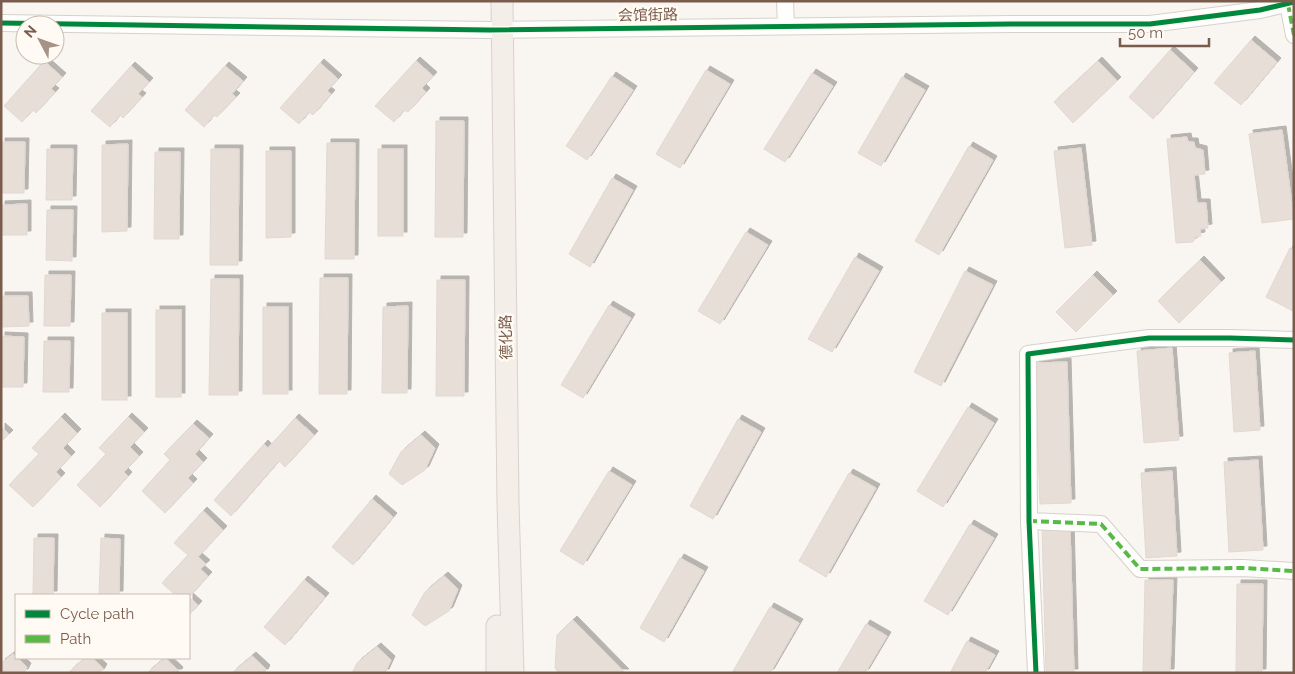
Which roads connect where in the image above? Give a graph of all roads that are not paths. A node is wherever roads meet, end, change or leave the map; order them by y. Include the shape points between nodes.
1 (489, 1) edge
2 (502, 1) edge
3 (785, 1) edge
4 (1291, 3) edge
5 (1214, 8) edge
6 (1, 23) edge
7 (786, 26) junction
8 (496, 30) junction
9 (1294, 35) edge
10 (1294, 340) edge
11 (1030, 522) junction
12 (1294, 571) edge
13 (497, 673) edge
14 (513, 673) edge
15 (1036, 673) edge

1 - 8 main road, 德化路
2 - 8 main road, 德化路
3 - 7 street
4 - 5 street, 会馆街路 via 1260,10
4 - 9 street
5 - 7 street, 会馆街路 via 1150,24
6 - 8 street, 会馆街路
7 - 8 street, 会馆街路
8 - 13 main road, 德化路
8 - 14 main road, 德化路
10 - 11 street via 1149,338 1028,354
11 - 12 street via 1101,524 1140,569
11 - 15 street

